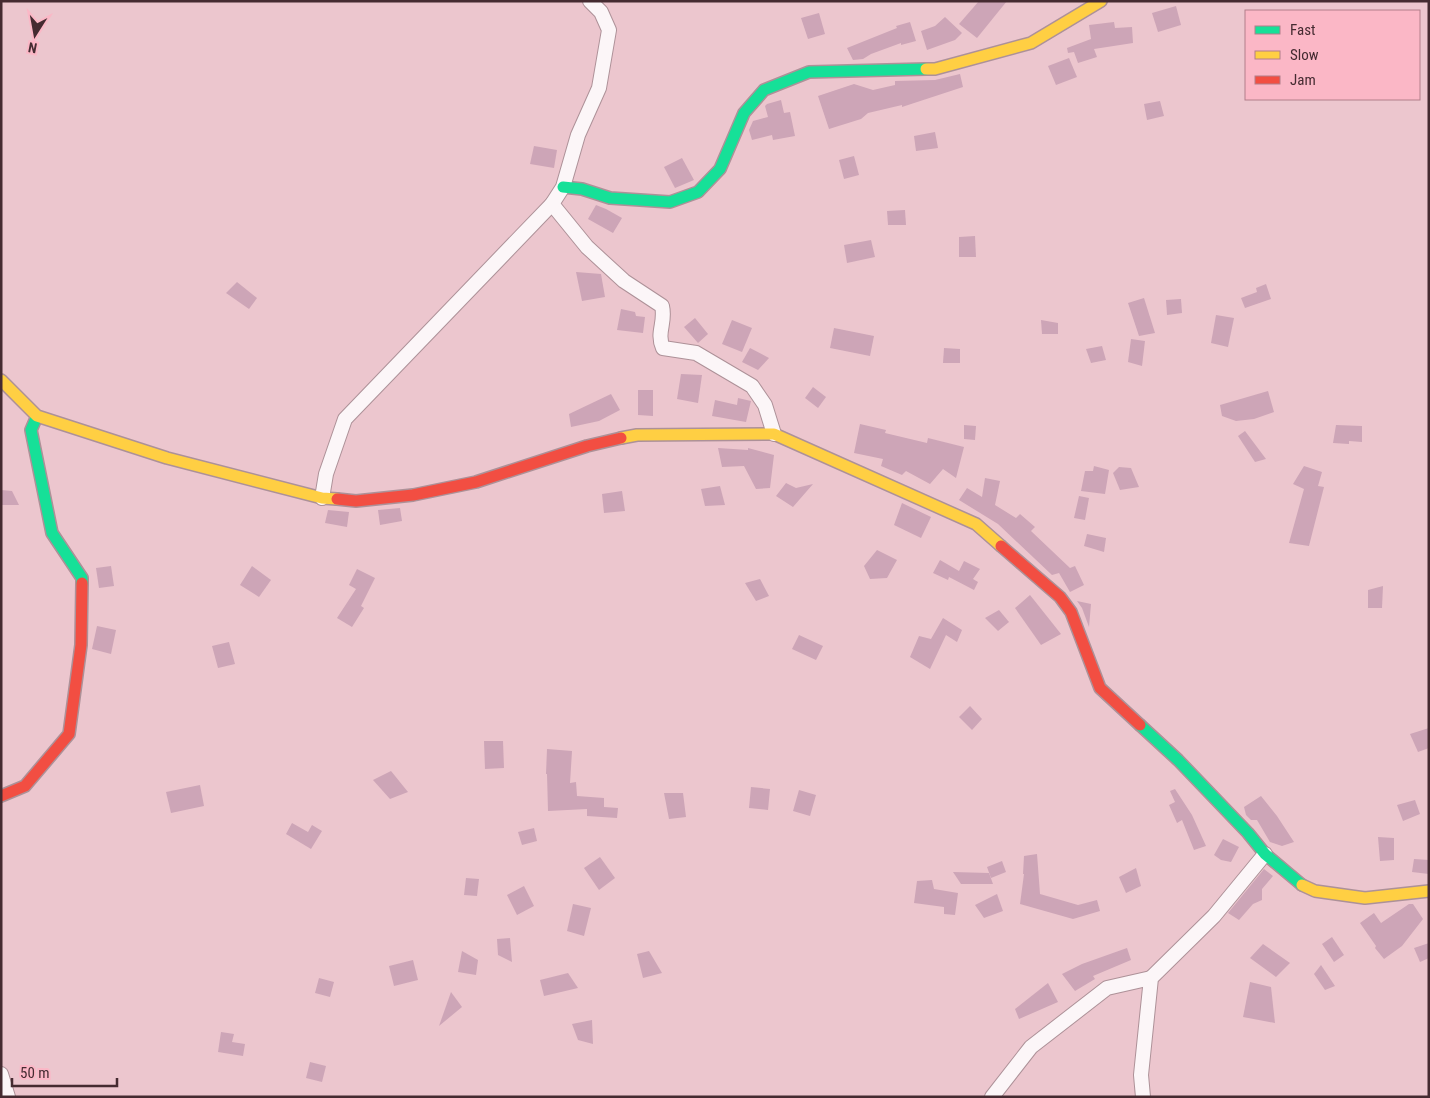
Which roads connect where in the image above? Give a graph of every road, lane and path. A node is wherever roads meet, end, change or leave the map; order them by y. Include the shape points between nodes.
1 (590, 1) edge
2 (1101, 1) edge
3 (563, 187) junction
4 (552, 204) junction
5 (1, 380) edge
6 (37, 416) junction
7 (774, 434) junction
8 (322, 498) junction
9 (1, 796) edge
10 (1265, 854) junction
11 (1429, 891) edge
12 (1151, 978) junction
13 (1, 1074) edge
14 (8, 1097) edge
15 (992, 1097) edge
16 (1143, 1097) edge

1 - 3 street via 601,12 609,30 599,88 578,135
2 - 3 street via 1031,43 935,69 809,72 764,90 744,113 720,168 698,192 670,202 610,198
3 - 4 street
4 - 7 street via 587,246 618,276 662,306 664,315 659,339 664,348 696,353 752,386 765,405
4 - 8 street via 346,419 326,474
5 - 6 street
6 - 8 street via 167,458
6 - 9 street via 31,430 52,533 82,578 81,646 69,734 25,786
7 - 8 street via 637,435 587,446 476,482 412,495 356,501
7 - 10 street via 976,524 1060,597 1071,612 1100,688 1178,760
10 - 11 street via 1304,887 1314,891 1365,898
10 - 12 street via 1214,916
12 - 15 street via 1107,988 1031,1047
12 - 16 street via 1141,1075
13 - 14 street

